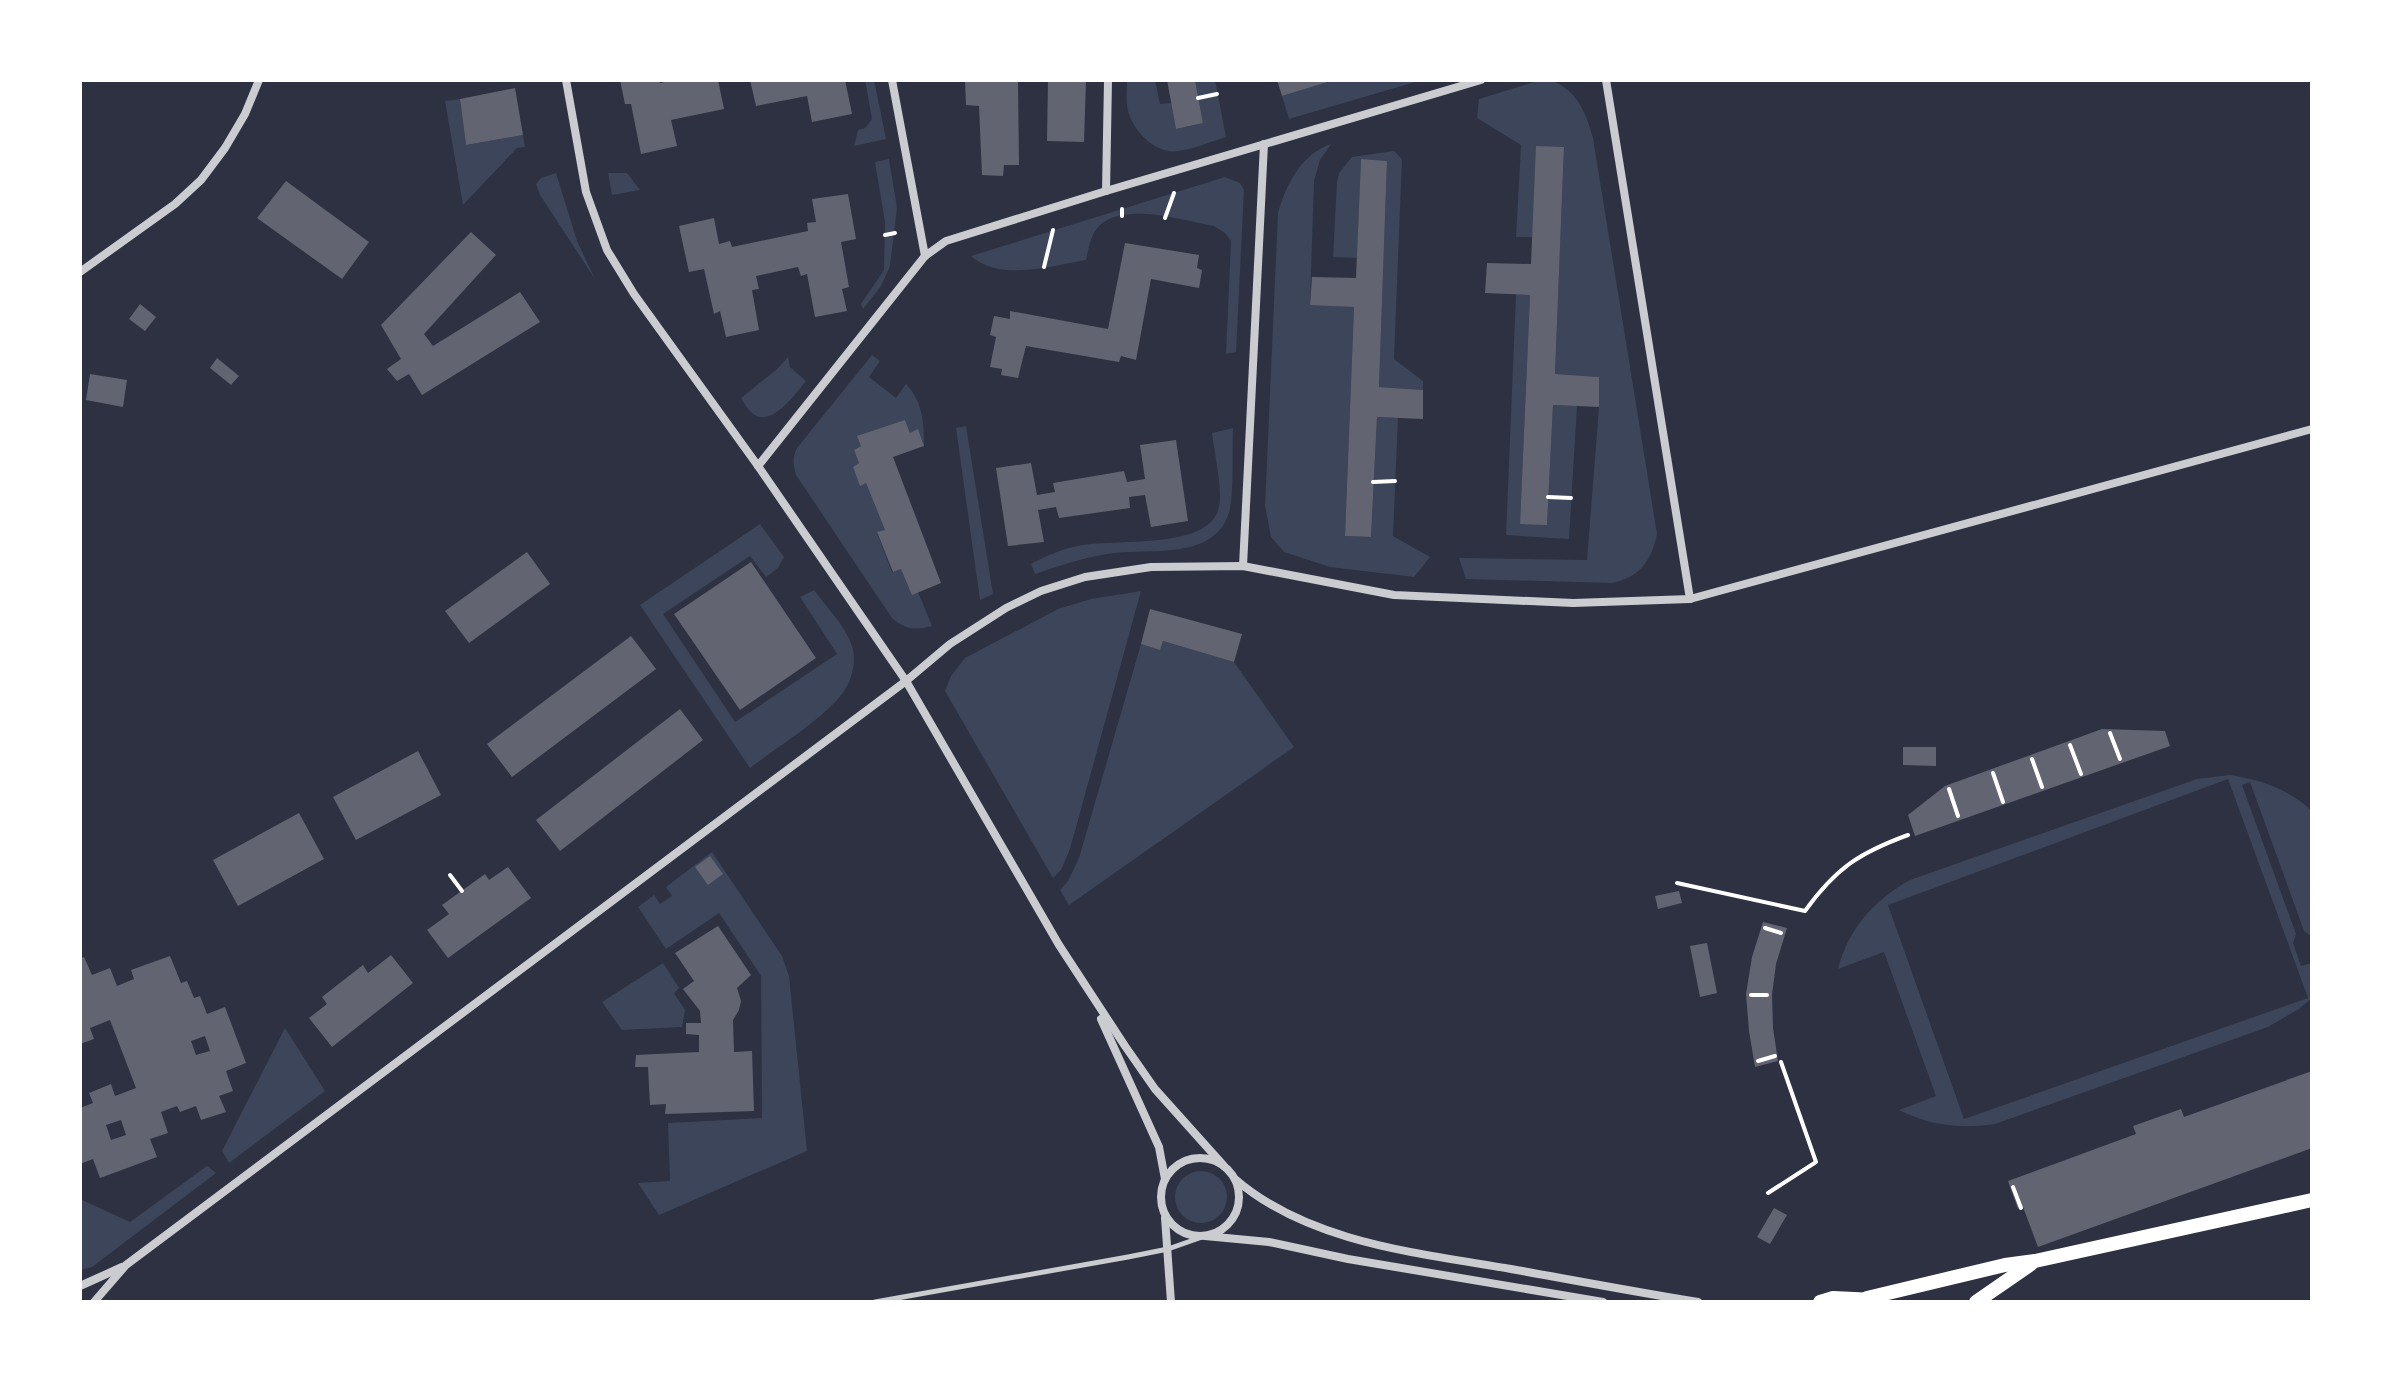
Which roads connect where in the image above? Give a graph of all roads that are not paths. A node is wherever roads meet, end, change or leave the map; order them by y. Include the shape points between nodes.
1 (259, 80) edge
2 (566, 80) edge
3 (892, 80) edge
4 (1108, 80) edge
5 (1481, 80) edge
6 (1606, 80) edge
7 (1264, 144) junction
8 (1106, 191) junction
9 (925, 256) junction
10 (80, 272) edge
11 (2312, 429) edge
12 (758, 466) junction
13 (1243, 566) junction
14 (1690, 599) junction
15 (906, 681) junction
16 (1091, 996) junction
17 (1224, 1166) junction
18 (1165, 1179) junction
19 (1235, 1179) junction
20 (2312, 1200) edge
21 (1164, 1213) junction
22 (1205, 1236) junction
23 (1168, 1249) junction
24 (2035, 1261) junction
25 (126, 1265) junction
26 (80, 1286) edge
27 (1873, 1300) edge
28 (94, 1302) edge
29 (875, 1302) edge
30 (1171, 1302) edge
31 (1603, 1302) edge
32 (1698, 1302) edge
33 (1820, 1302) edge
34 (1976, 1302) edge

1 - 10 street via 245,114 201,180
2 - 12 street via 586,192 607,250
3 - 9 street
4 - 8 street
5 - 7 street
6 - 14 street
7 - 8 street
7 - 13 street
8 - 9 street via 946,241
9 - 12 street
11 - 14 street
12 - 15 street
13 - 14 street via 1394,595 1573,603
13 - 15 street via 1151,567 1085,577 1041,591 950,644
15 - 16 street
15 - 25 street
16 - 17 street via 1155,1089
16 - 18 street via 1159,1147
17 - 18 street via 1191,1158
17 - 19 street
18 - 21 street
19 - 22 street via 1237,1210 1224,1228
19 - 32 street via 1262,1202 1347,1236
20 - 24 main road
21 - 22 street via 1180,1231
21 - 23 street
22 - 23 lane
22 - 31 street via 1269,1242
23 - 29 lane
23 - 30 street
24 - 27 main road
24 - 34 main road
25 - 26 street
25 - 28 street
27 - 33 main road

